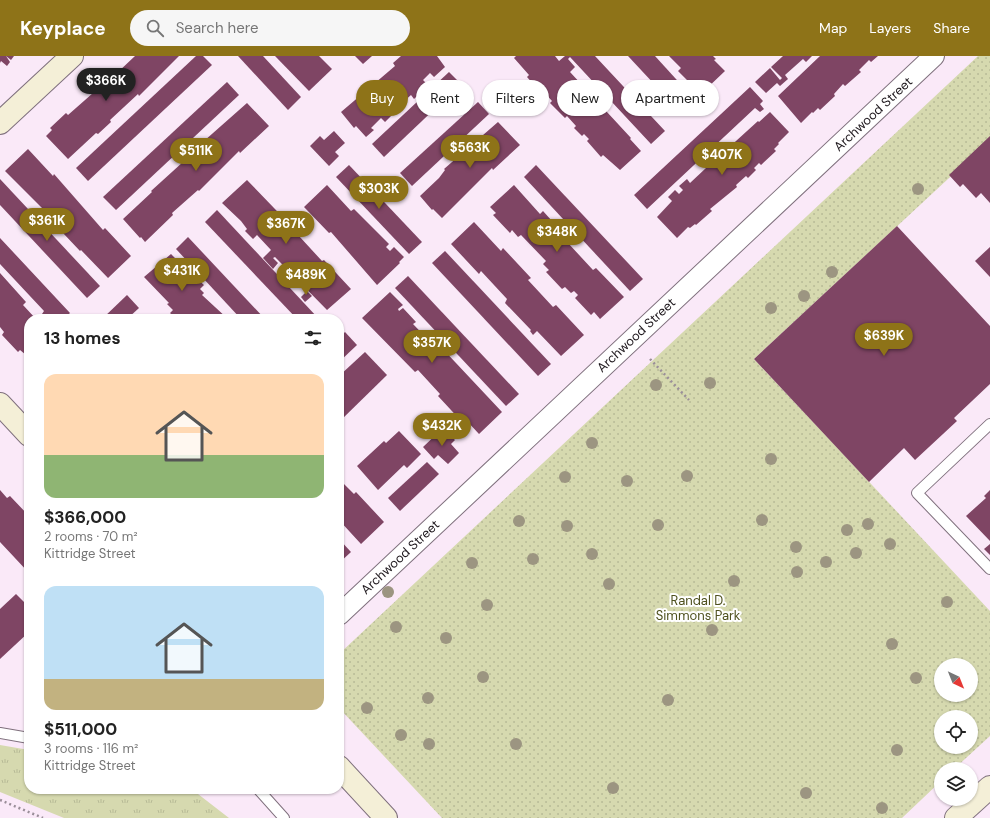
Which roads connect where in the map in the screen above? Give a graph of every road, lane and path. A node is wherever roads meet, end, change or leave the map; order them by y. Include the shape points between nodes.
1 (72, 56) edge
2 (934, 56) edge
3 (0, 123) edge
4 (650, 358) dead end
5 (689, 400) dead end
6 (0, 404) edge
7 (990, 424) edge
8 (24, 430) edge
9 (990, 569) edge
10 (344, 610) edge
11 (0, 733) edge
12 (24, 737) edge
13 (344, 774) edge
14 (990, 787) edge
15 (262, 794) edge
16 (0, 800) edge
17 (380, 816) edge
18 (43, 818) edge
19 (284, 818) edge
20 (956, 818) edge

1 - 3 main road
2 - 10 street, Archwood Street
4 - 5 path
6 - 8 main road
7 - 9 lane via 917,493
11 - 12 lane
13 - 17 main road
14 - 20 main road
15 - 19 lane
16 - 18 path

